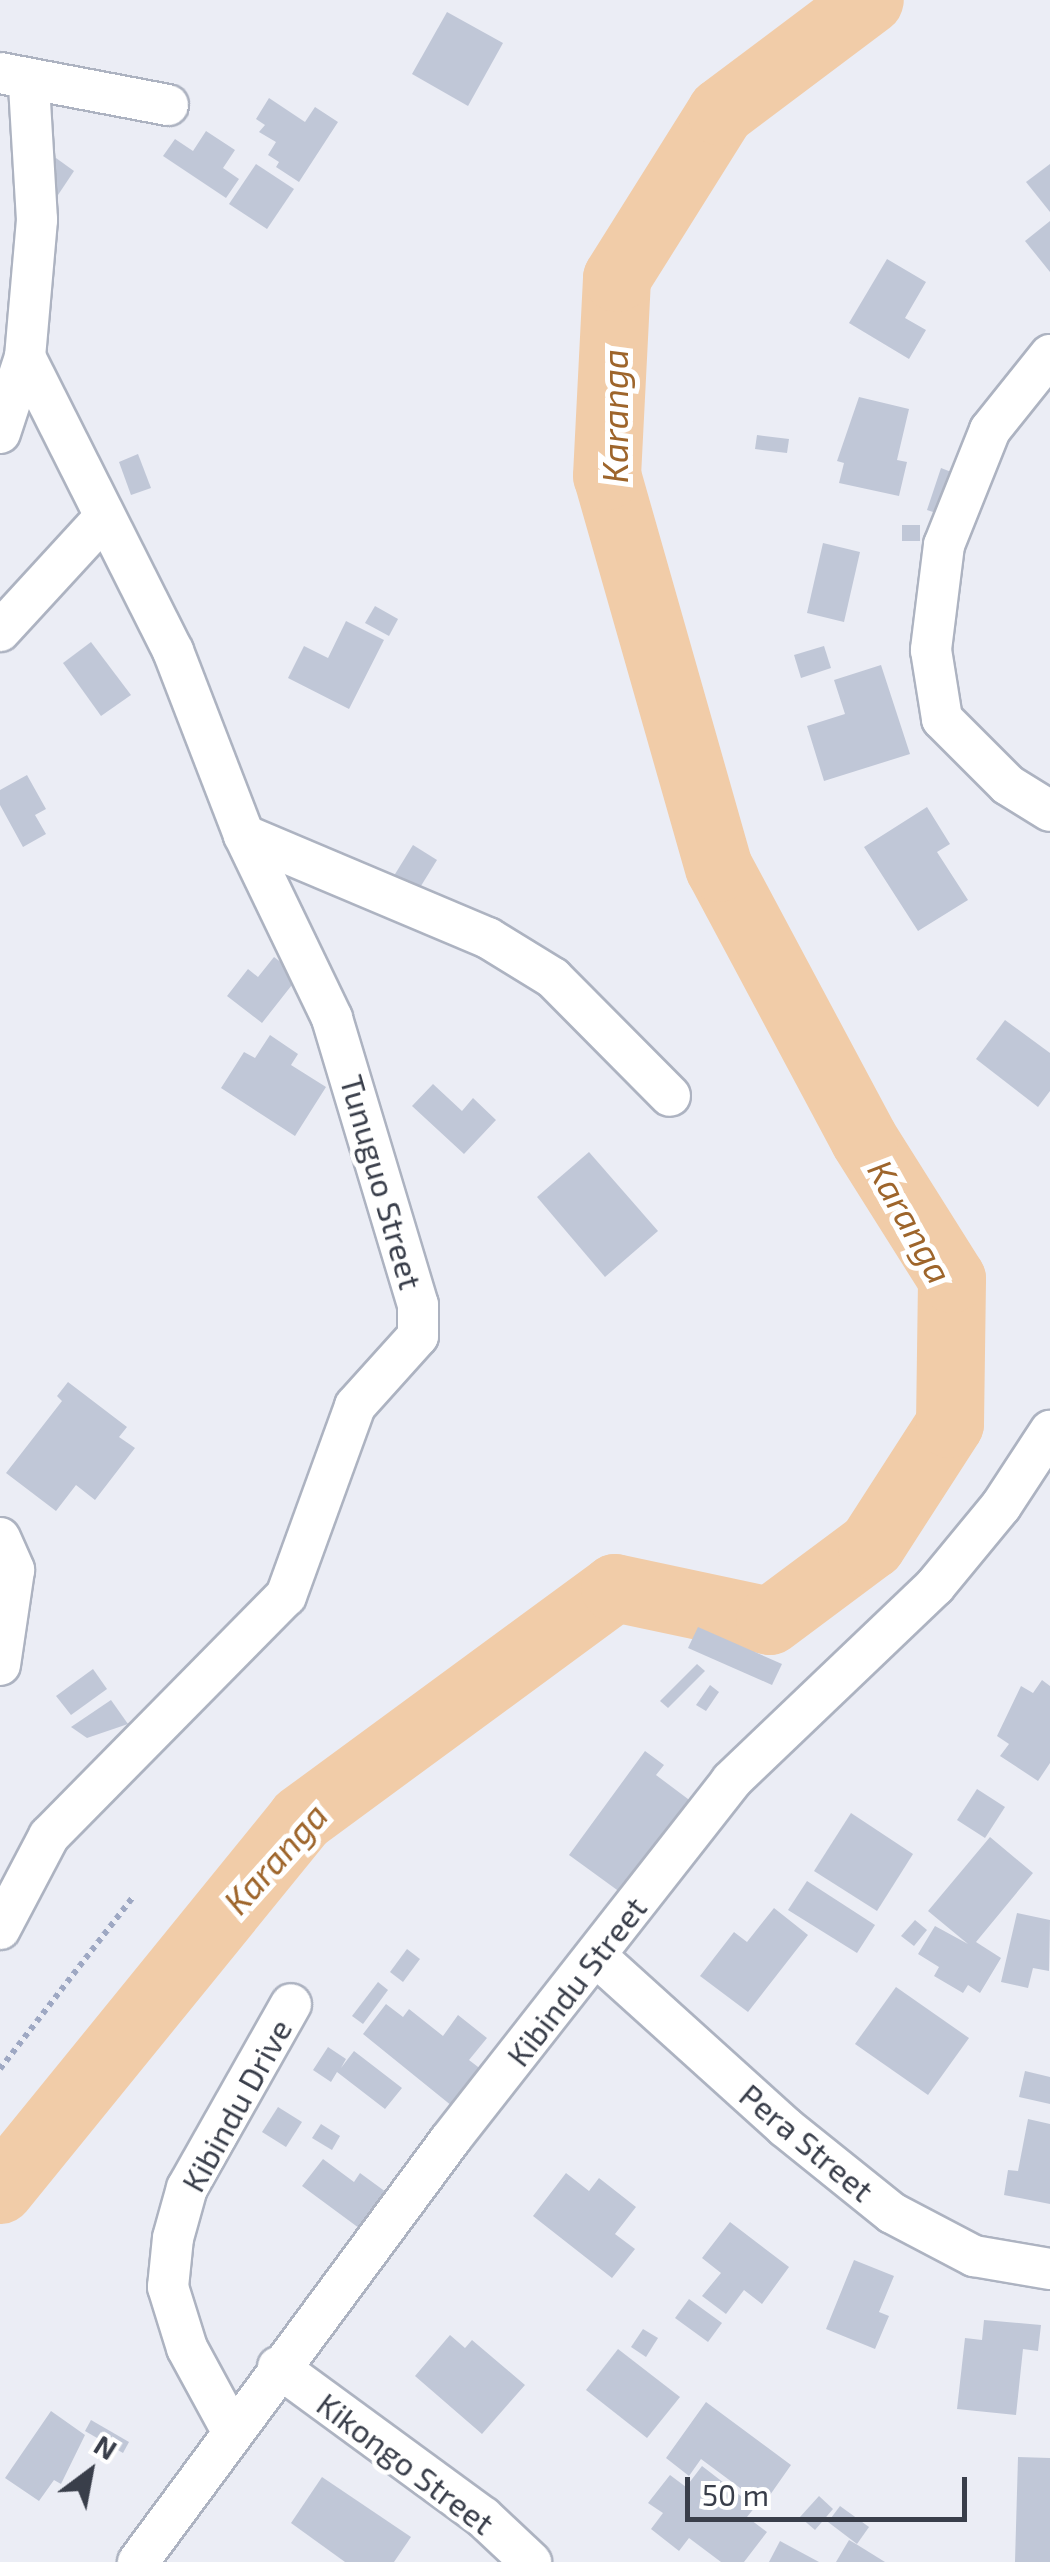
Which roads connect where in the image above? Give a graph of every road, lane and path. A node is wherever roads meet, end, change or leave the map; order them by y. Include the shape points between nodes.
1 (14, 79) edge
2 (168, 105) dead end
3 (1050, 354) edge
4 (26, 357) junction
5 (0, 433) edge
6 (103, 519) junction
7 (0, 631) edge
8 (1050, 812) edge
9 (244, 835) junction
10 (670, 1096) dead end
11 (1050, 1431) edge
12 (0, 1538) edge
13 (0, 1665) edge
14 (132, 1898) dead end
15 (0, 1929) edge
16 (597, 1957) junction
17 (291, 2004) dead end
18 (0, 2069) edge
19 (1050, 2269) edge
20 (278, 2367) junction
21 (232, 2431) junction
22 (138, 2562) edge
23 (531, 2562) edge

1 - 2 street
1 - 4 street via 38,220
3 - 8 street via 984,446 944,545 931,650 942,719 1008,784
4 - 5 street
4 - 6 street, Tunuguo Street
6 - 7 street
6 - 9 street, Tunuguo Street via 173,651
9 - 10 street via 488,938 552,978
9 - 15 street, Tunuguo Street via 332,1018 418,1305 418,1336 356,1406 286,1596 50,1836
11 - 16 street, Kibindu Street via 1001,1506 935,1586 731,1781
12 - 13 street via 14,1570
14 - 18 path
16 - 19 street, Pera Street via 892,2214 974,2256
16 - 20 street, Kibindu Street
17 - 21 street, Kibindu Drive via 187,2188 172,2238 168,2286 187,2348
20 - 21 street, Kibindu Street
20 - 23 street, Kikongo Street via 483,2517
21 - 22 street, Kibindu Street

